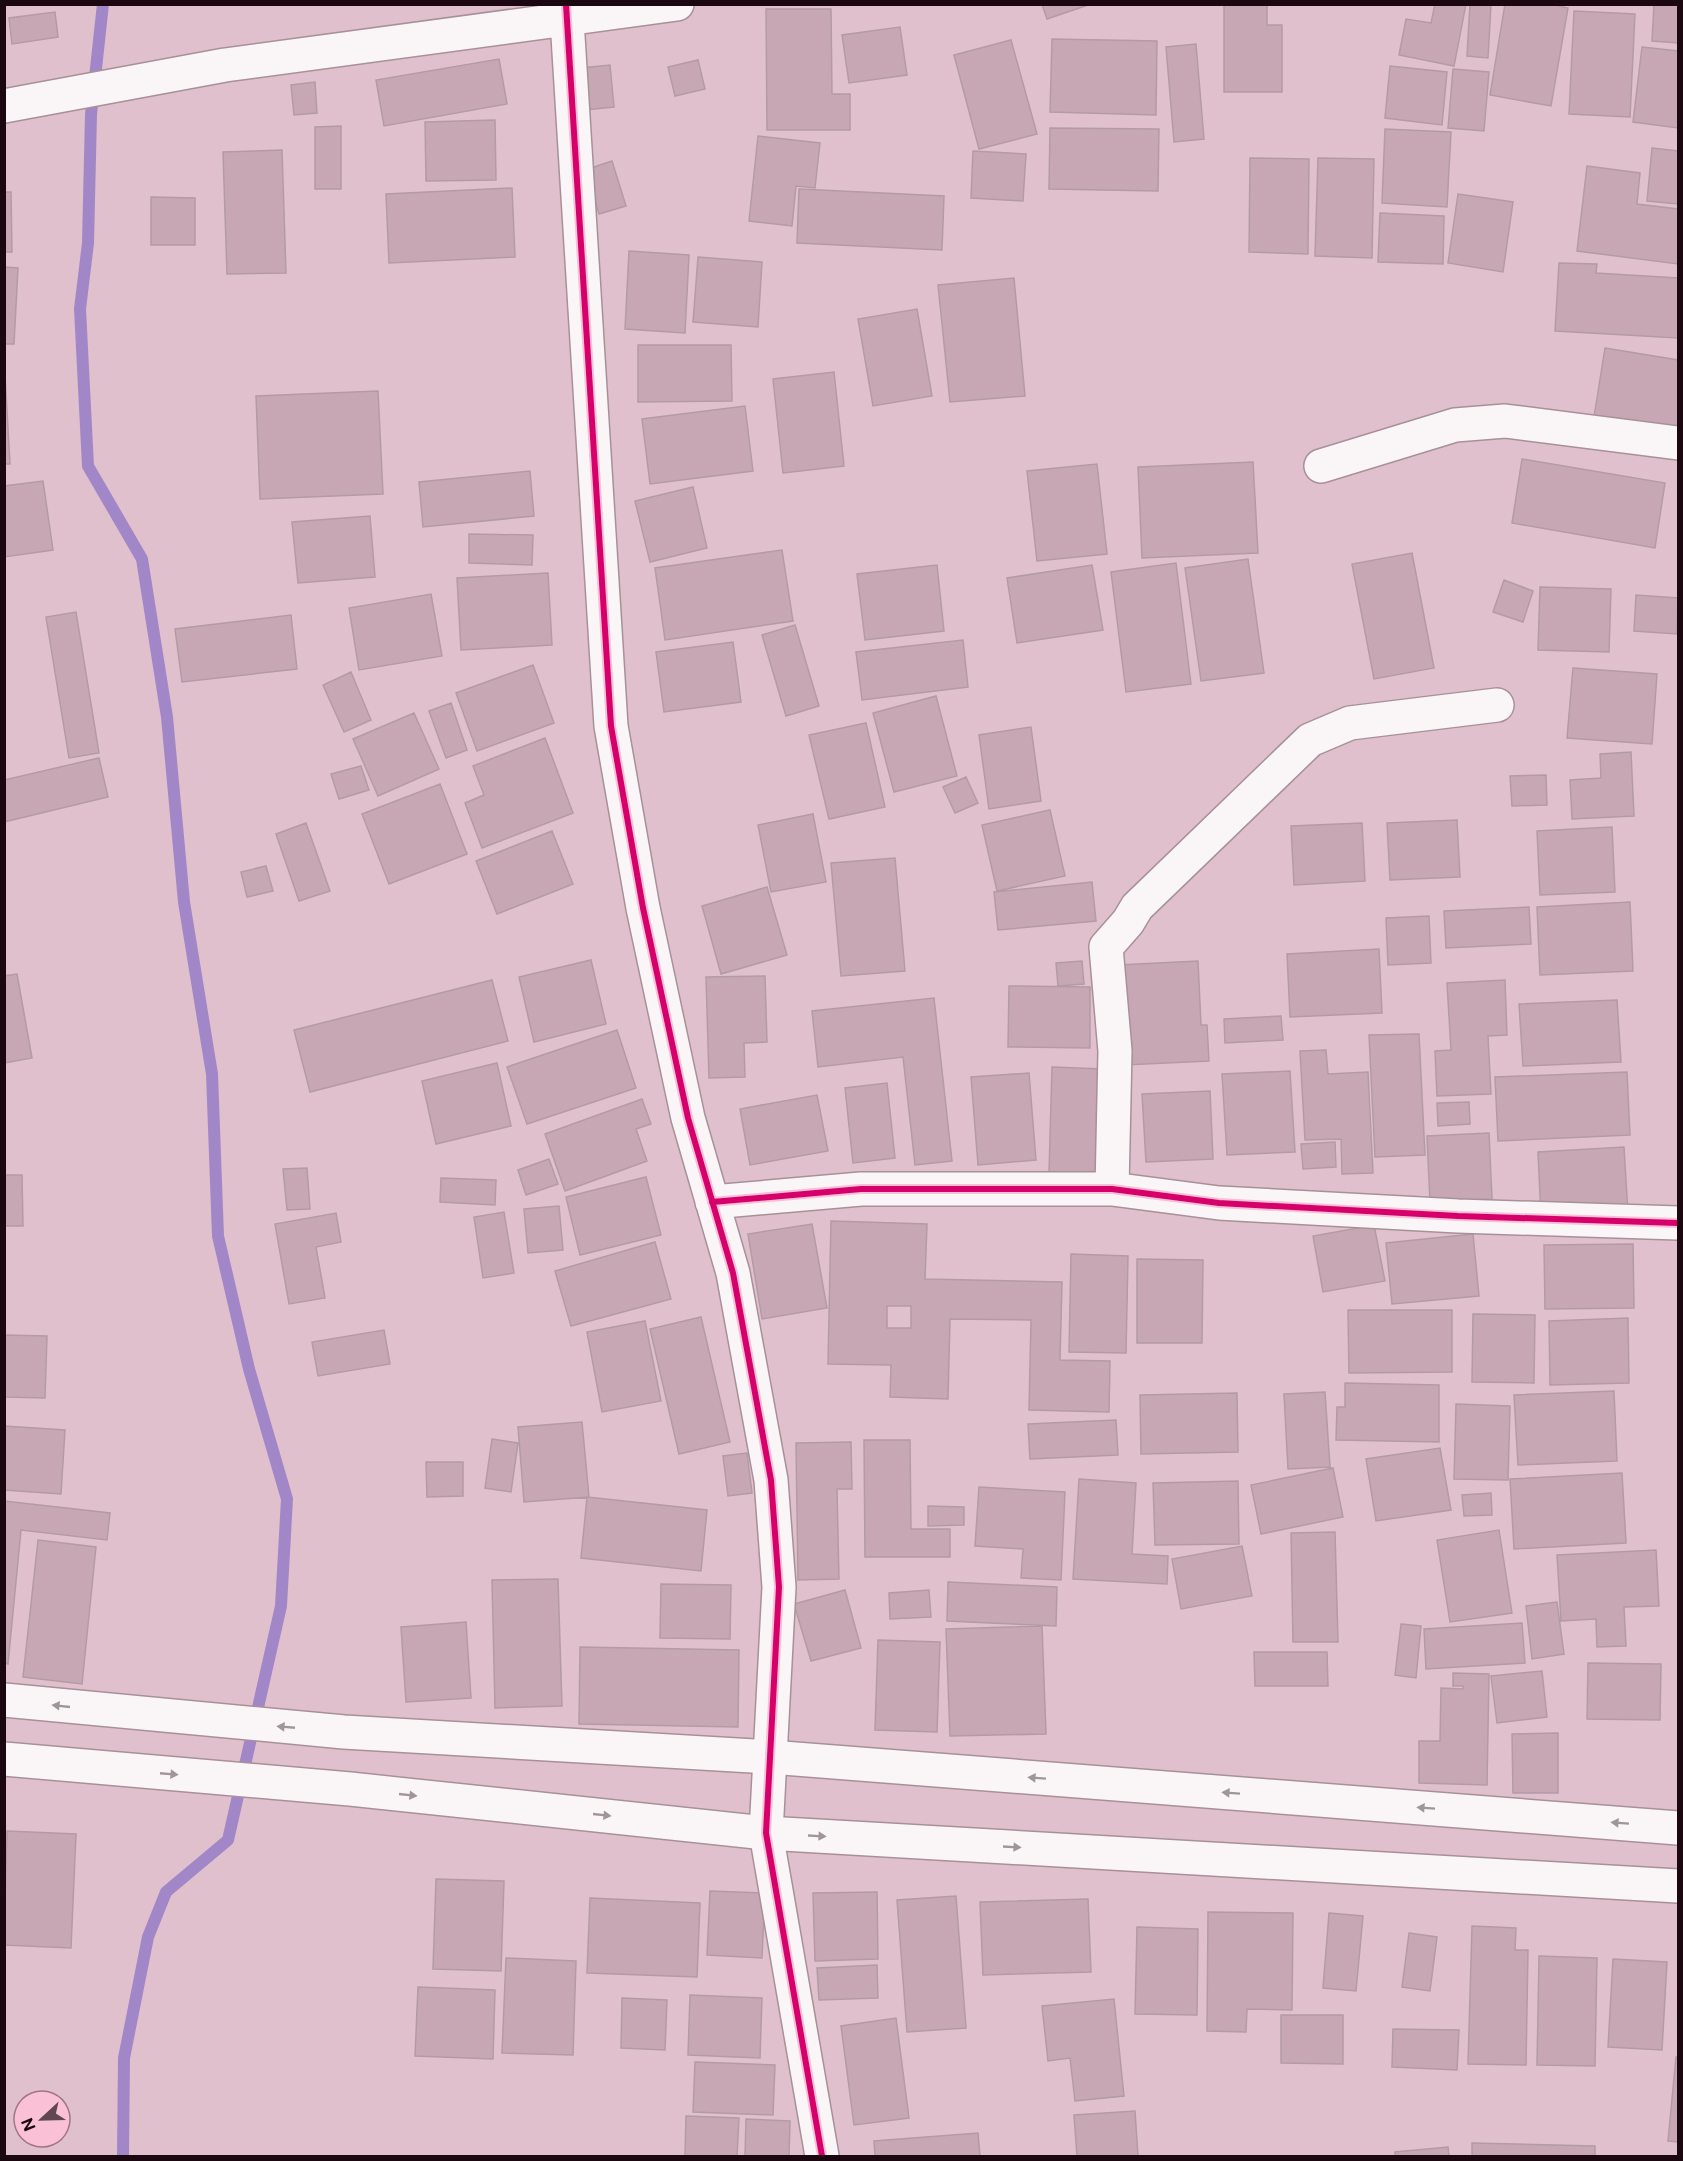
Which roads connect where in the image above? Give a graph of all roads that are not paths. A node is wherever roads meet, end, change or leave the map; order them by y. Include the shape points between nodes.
1 (677, 4) edge
2 (567, 12) edge
3 (4, 106) edge
4 (1678, 442) edge
5 (1321, 466) dead end
6 (1497, 705) dead end
7 (1112, 1189) junction
8 (712, 1202) junction
9 (1678, 1223) edge
10 (4, 1700) edge
11 (770, 1757) junction
12 (4, 1759) edge
13 (1678, 1828) edge
14 (766, 1833) junction
15 (1678, 1886) edge
16 (822, 2157) edge

1 - 2 street
2 - 3 street via 225,65
2 - 8 street via 610,726 643,908 688,1118
4 - 5 street via 1505,421 1455,425
6 - 7 street via 1350,723 1311,740 1137,907 1106,948 1115,1051
7 - 8 street via 861,1189
7 - 9 street via 1219,1203
8 - 11 street via 733,1273 771,1480 779,1587
11 -> 10 street via 344,1732
13 -> 11 street
11 - 14 street
12 -> 14 street via 350,1789
14 -> 15 street
14 - 16 street

